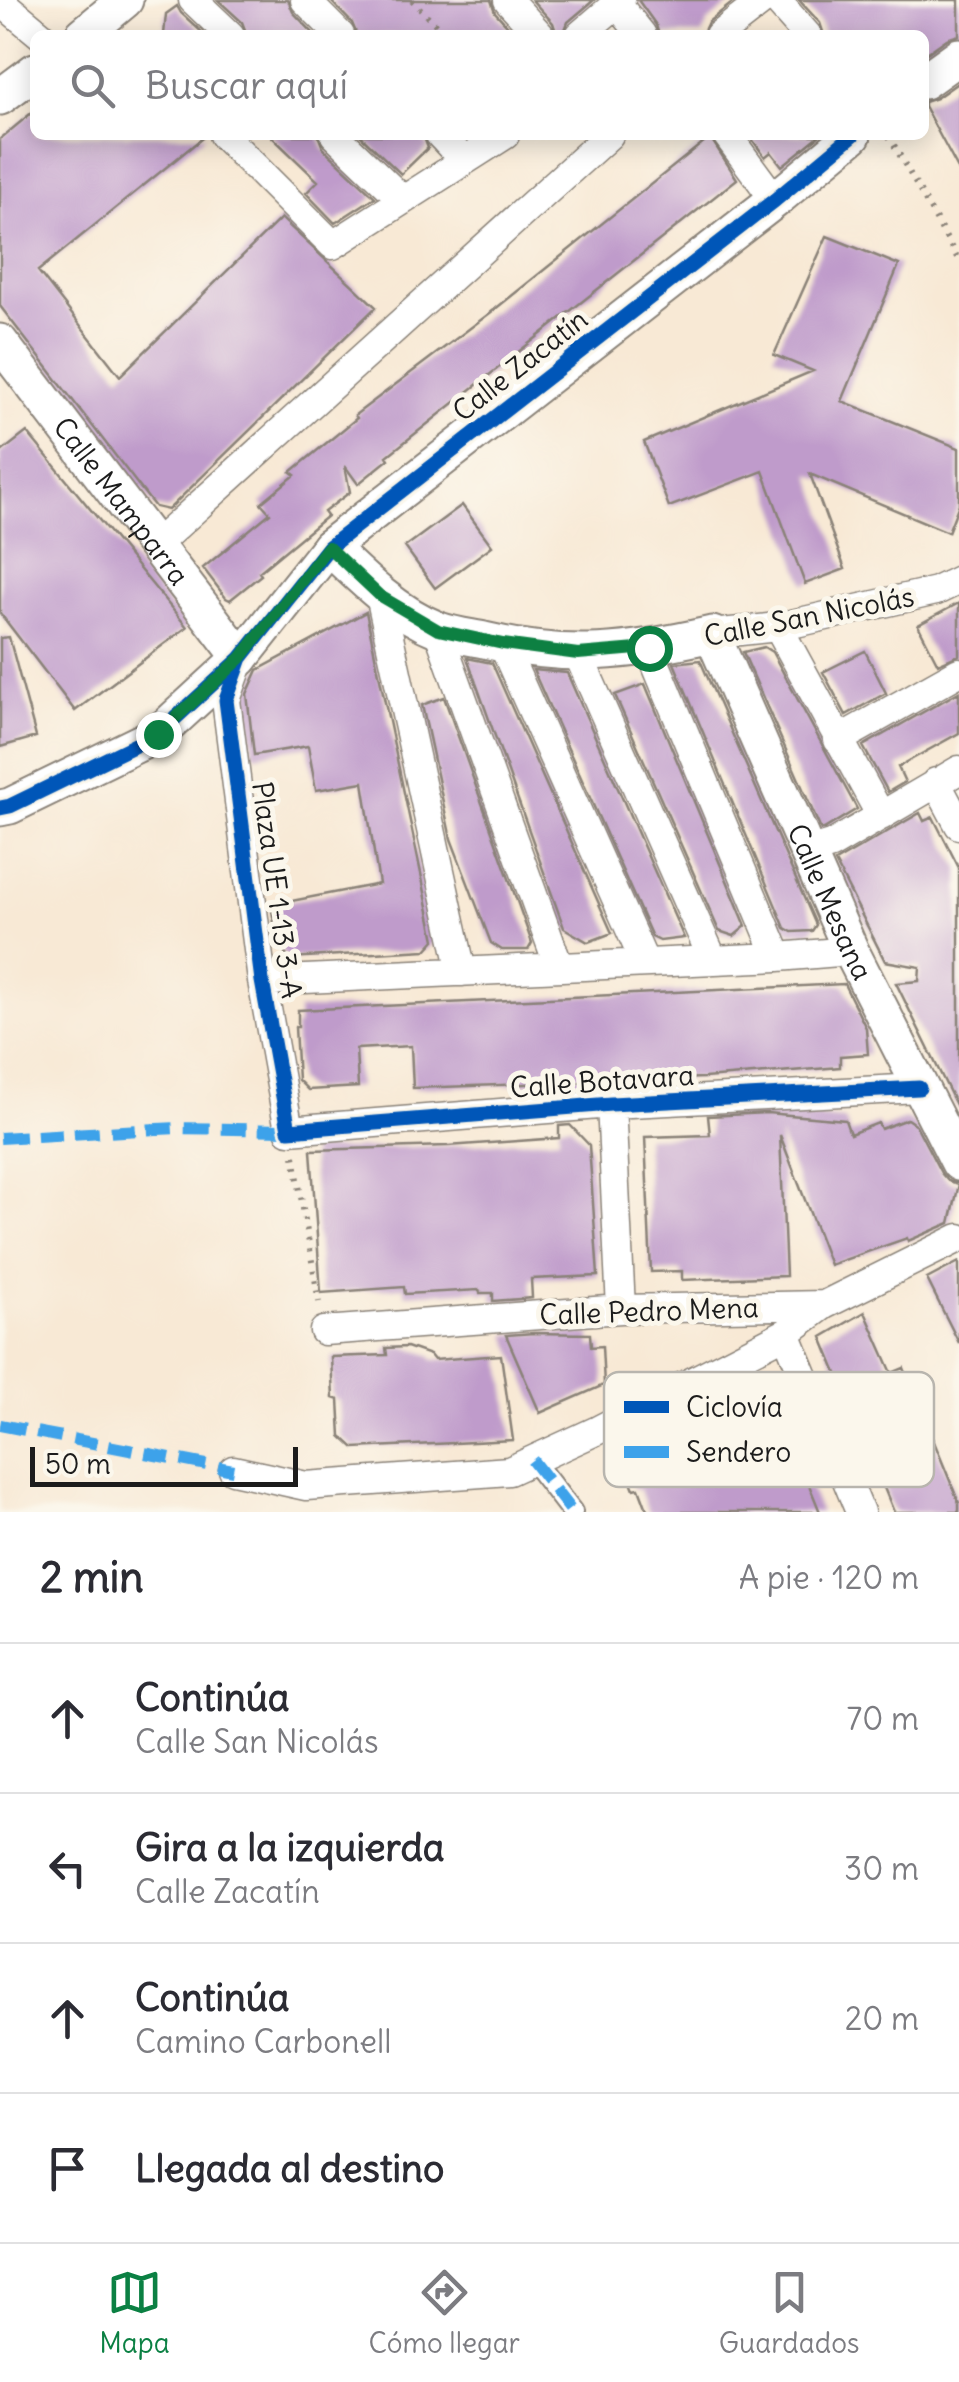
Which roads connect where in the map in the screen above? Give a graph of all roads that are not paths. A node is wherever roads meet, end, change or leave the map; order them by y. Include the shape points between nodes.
1 (193, 0) edge
2 (305, 0) edge
3 (508, 0) edge
4 (764, 0) edge
5 (776, 0) edge
6 (0, 1) edge
7 (617, 1) edge
8 (34, 30) edge
9 (225, 30) edge
10 (335, 30) edge
11 (535, 30) edge
12 (585, 30) edge
13 (638, 30) edge
14 (725, 30) edge
15 (803, 30) edge
16 (959, 56) edge
17 (30, 75) edge
18 (929, 77) edge
19 (0, 97) edge
20 (228, 140) edge
21 (340, 140) edge
22 (496, 140) edge
23 (603, 140) edge
24 (731, 140) edge
25 (847, 140) edge
26 (456, 141) edge
27 (432, 182) junction
28 (403, 200) junction
29 (775, 200) junction
30 (0, 342) edge
31 (154, 547) junction
32 (328, 547) junction
33 (959, 580) edge
34 (380, 596) junction
35 (778, 627) junction
36 (438, 630) junction
37 (712, 634) junction
38 (503, 644) junction
39 (649, 648) junction
40 (578, 654) junction
41 (241, 658) junction
42 (959, 672) edge
43 (838, 740) junction
44 (948, 776) edge
45 (0, 808) edge
46 (881, 816) junction
47 (959, 825) edge
48 (808, 852) junction
49 (852, 951) junction
50 (778, 957) junction
51 (714, 960) junction
52 (645, 963) junction
53 (558, 967) junction
54 (462, 972) junction
55 (262, 981) junction
56 (920, 1088) junction
57 (611, 1104) junction
58 (289, 1130) joint
59 (959, 1163) edge
60 (959, 1238) edge
61 (824, 1305) junction
62 (620, 1309) junction
63 (324, 1330) road end
64 (786, 1333) junction
65 (710, 1372) edge
66 (802, 1372) edge
67 (604, 1427) edge
68 (532, 1460) junction
69 (233, 1470) dead end
70 (850, 1487) edge
71 (308, 1499) edge
72 (572, 1512) edge
73 (860, 1512) edge

1 - 9 street
2 - 10 street
3 - 11 street
4 - 14 street
5 - 15 street
6 - 8 street
7 - 12 street
7 - 13 street
16 - 18 street
17 - 19 street
20 - 28 street via 333,245
21 - 28 street
22 - 27 street
23 - 31 street
24 - 29 street
25 - 29 street, Calle Zacatín
26 - 27 street
27 - 28 street
29 - 32 street, Calle Zacatín
30 - 31 street, Calle Mamparra
31 - 41 street, Calle Mamparra
32 - 34 street, Calle San Nicolás
32 - 41 street, Calle Zacatín
33 - 35 street, Calle San Nicolás
34 - 36 street, Calle San Nicolás
34 - 54 street
35 - 37 street, Calle San Nicolás
35 - 43 street
36 - 38 street, Calle San Nicolás
36 - 53 street
37 - 39 street, Calle San Nicolás
37 - 48 street, Calle Mesana
38 - 40 street, Calle San Nicolás
38 - 52 street
39 - 40 street, Calle San Nicolás
39 - 50 street
40 - 51 street
41 - 45 street, Calle Zacatín via 158,734
41 - 55 street, Plaza UE 1-13 3-A via 226,700
42 - 43 street
43 - 46 street
44 - 46 street
44 - 47 street
46 - 48 street
48 - 49 street, Calle Mesana
49 - 50 street
49 - 56 street, Calle Mesana
50 - 51 street
51 - 52 street
52 - 53 street
53 - 54 street
54 - 55 street
55 - 58 street, Plaza UE 1-13 3-A
56 - 57 street, Calle Botavara
56 - 59 street, Calle Mesana
57 - 58 street, Calle Botavara
57 - 62 street
60 - 61 street, Calle Pedro Mena
61 - 62 street, Calle Pedro Mena
61 - 64 street
62 - 63 street, Calle Pedro Mena
64 - 65 street
64 - 66 street
67 - 68 street
68 - 71 street via 509,1471
68 - 72 street
69 - 71 street
70 - 73 street

